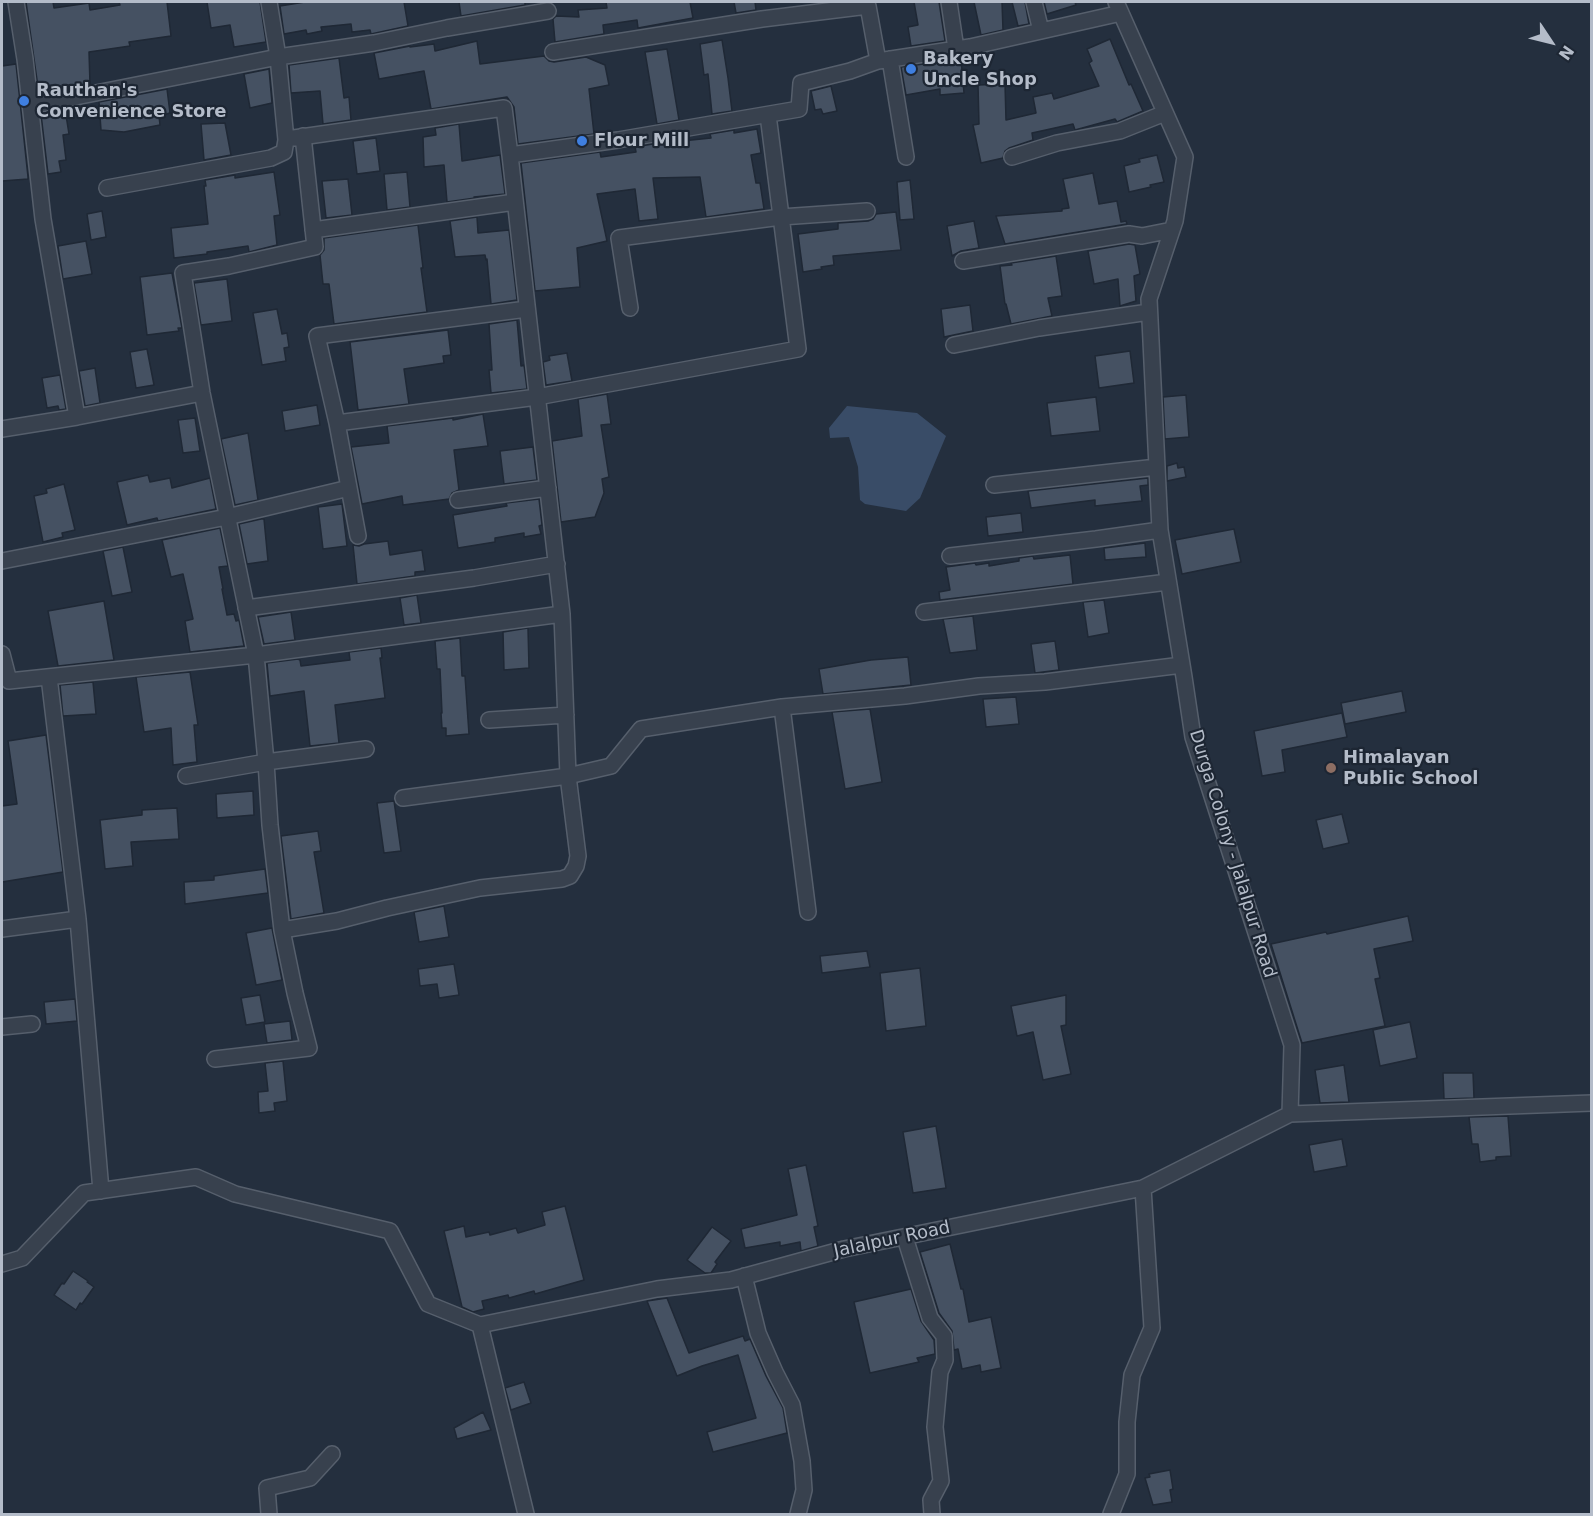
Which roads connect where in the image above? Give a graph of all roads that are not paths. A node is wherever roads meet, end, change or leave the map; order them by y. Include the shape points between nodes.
1 (16, 2) edge
2 (269, 2) edge
3 (949, 2) edge
4 (1034, 2) edge
5 (811, 7) edge
6 (1119, 7) edge
7 (548, 11) dead end
8 (1041, 31) junction
9 (956, 49) junction
10 (553, 52) dead end
11 (278, 57) junction
12 (884, 60) junction
13 (30, 106) junction
14 (1165, 112) junction
15 (768, 115) junction
16 (303, 136) junction
17 (286, 140) junction
18 (510, 155) junction
19 (906, 157) dead end
20 (1012, 157) dead end
21 (107, 188) dead end
22 (515, 202) junction
23 (867, 211) dead end
24 (781, 217) junction
25 (314, 230) junction
26 (1172, 230) junction
27 (963, 261) dead end
28 (630, 308) dead end
29 (527, 309) junction
30 (1149, 312) junction
31 (954, 345) dead end
32 (202, 393) junction
33 (537, 397) junction
34 (77, 417) junction
35 (337, 423) junction
36 (2, 429) edge
37 (1156, 467) junction
38 (994, 485) dead end
39 (349, 488) junction
40 (548, 488) junction
41 (458, 500) dead end
42 (227, 517) junction
43 (1160, 530) junction
44 (358, 536) dead end
45 (950, 556) dead end
46 (2, 561) edge
47 (557, 564) junction
48 (1168, 582) junction
49 (246, 608) junction
50 (924, 612) dead end
51 (562, 614) junction
52 (2, 654) edge
53 (256, 655) junction
54 (1182, 665) junction
55 (49, 677) junction
56 (782, 707) junction
57 (566, 715) junction
58 (489, 720) dead end
59 (366, 749) dead end
60 (266, 762) junction
61 (186, 776) dead end
62 (568, 776) junction
63 (403, 798) dead end
64 (808, 912) dead end
65 (78, 919) junction
66 (2, 929) edge
67 (282, 930) junction
68 (32, 1024) dead end
69 (2, 1028) edge
70 (215, 1059) dead end
71 (1592, 1103) edge
72 (1290, 1114) junction
73 (1143, 1188) junction
74 (100, 1191) junction
75 (907, 1244) dead end
76 (2, 1264) edge
77 (744, 1276) junction
78 (480, 1325) junction
79 (332, 1454) dead end
80 (1116, 1510) edge
81 (270, 1515) edge
82 (526, 1515) edge
83 (798, 1515) edge
84 (932, 1515) edge

1 - 13 street
2 - 11 street
3 - 9 street
4 - 8 street
5 - 10 street
5 - 12 street via 868,6
6 - 8 street
6 - 14 street, Durga Colony - Jalalpur Road
7 - 11 street
8 - 9 street
9 - 12 street
11 - 13 street
11 - 17 street
12 - 15 street via 801,83 799,109
12 - 19 street
13 - 34 street via 43,219
14 - 20 street via 1120,131 1057,143
14 - 26 street, Durga Colony - Jalalpur Road via 1185,157
15 - 18 street
15 - 24 street
16 - 17 street
16 - 18 street via 504,108
16 - 25 street
17 - 21 street via 284,152 271,158
18 - 22 street
22 - 25 street
22 - 29 street
23 - 24 street
24 - 28 street via 619,238
24 - 33 street via 798,349
25 - 32 street via 315,247 183,273
26 - 27 street
26 - 30 street, Durga Colony - Jalalpur Road via 1149,299
29 - 33 street
29 - 35 street via 317,336
30 - 31 street
30 - 37 street, Durga Colony - Jalalpur Road
32 - 34 street
32 - 42 street
33 - 35 street
33 - 40 street
34 - 36 street
35 - 39 street
37 - 38 street
37 - 43 street, Durga Colony - Jalalpur Road
39 - 42 street
39 - 44 street
40 - 41 street
40 - 47 street
42 - 46 street
42 - 49 street
43 - 45 street
43 - 48 street, Durga Colony - Jalalpur Road
47 - 49 street
47 - 51 street
48 - 50 street
48 - 54 street, Durga Colony - Jalalpur Road
49 - 53 street
51 - 53 street
51 - 57 street
52 - 55 street via 9,681
53 - 55 street
53 - 60 street
54 - 56 street
54 - 72 street, Durga Colony - Jalalpur Road via 1193,737 1292,1045
55 - 65 street
56 - 62 street via 641,729 611,766
56 - 64 street
57 - 58 street
57 - 62 street
59 - 60 street
60 - 61 street
60 - 67 street
62 - 63 street
62 - 67 street via 578,856 570,876 480,888
65 - 66 street
65 - 74 street
67 - 70 street via 309,1048
68 - 69 street
71 - 72 street
72 - 73 street, Jalalpur Road
73 - 77 street, Jalalpur Road via 844,1249
73 - 80 street via 1152,1328 1132,1375 1127,1474
74 - 76 street via 84,1193 22,1258
74 - 78 street via 196,1177 234,1194 390,1231 428,1304
75 - 84 street via 930,1318 944,1336 945,1360 940,1372 935,1427 940,1481 931,1500
77 - 78 street, Jalalpur Road via 657,1289
77 - 83 street via 758,1333 792,1405 804,1490
78 - 82 street
79 - 81 street via 310,1478 267,1488

